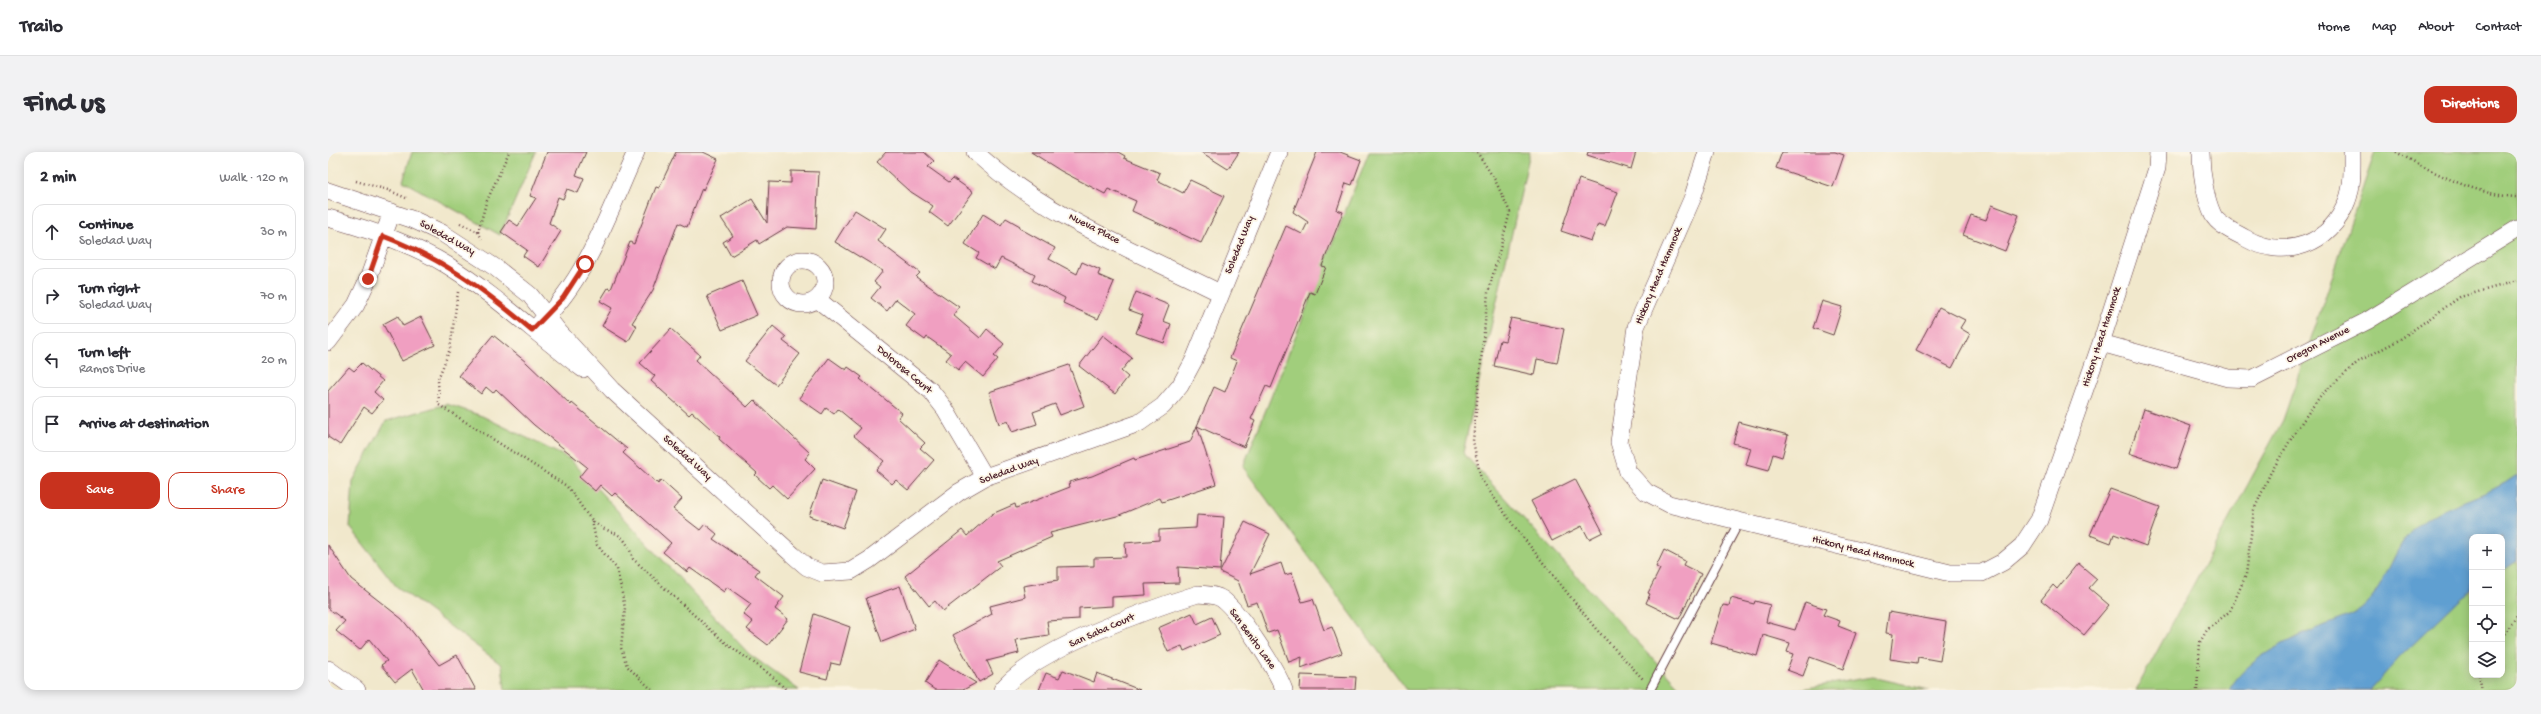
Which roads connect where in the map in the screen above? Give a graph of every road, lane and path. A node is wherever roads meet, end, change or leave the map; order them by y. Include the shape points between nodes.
1 (509, 152) edge
2 (636, 152) edge
3 (975, 152) edge
4 (1279, 152) edge
5 (1477, 152) edge
6 (1707, 152) edge
7 (2158, 152) edge
8 (2200, 152) edge
9 (2352, 152) edge
10 (2396, 152) edge
11 (328, 191) edge
12 (2517, 197) edge
13 (392, 212) junction
14 (328, 218) edge
15 (2517, 229) edge
16 (383, 236) junction
17 (476, 254) junction
18 (463, 276) junction
19 (2517, 281) edge
20 (1220, 293) junction
21 (817, 299) dead end
22 (547, 316) junction
23 (532, 330) junction
24 (328, 342) edge
25 (2101, 343) junction
26 (612, 390) junction
27 (985, 477) junction
28 (592, 520) junction
29 (1739, 522) junction
30 (1212, 595) joint
31 (2517, 616) edge
32 (2505, 633) edge
33 (328, 669) edge
34 (2480, 678) edge
35 (1651, 688) joint
36 (357, 690) edge
37 (652, 690) edge
38 (786, 690) edge
39 (1002, 690) edge
40 (1284, 690) edge
41 (2197, 690) edge
42 (2482, 690) edge

1 - 17 path via 486,203 478,232 482,239 481,246
2 - 22 street via 585,264 563,298
3 - 20 street, Nueva Place via 1041,201 1065,215
4 - 20 street, Soledad Way
5 - 35 path via 1496,180 1510,212 1488,293 1482,347 1474,441 1481,479 1514,526 1596,629
6 - 29 street, Hickory Head Hammock via 1692,199 1636,327 1619,442 1628,472 1646,492 1669,504
7 - 25 street, Hickory Head Hammock via 2157,168
8 - 9 street via 2205,185 2214,216 2254,243 2284,249 2307,245 2320,238 2339,218 2348,199
10 - 12 path via 2480,191
11 - 13 street, Soledad Way
13 - 16 street
13 - 17 street, Soledad Way via 442,233
14 - 16 street, Soledad Way
15 - 25 street, Oregon Avenue via 2367,320 2252,378 2228,378
16 - 18 street, Soledad Way via 409,246
16 - 24 street via 356,305
17 - 22 street, Soledad Way via 530,295
18 - 23 street, Soledad Way
18 - 28 path via 450,349 438,380 439,405 565,485 576,495
19 - 41 path via 2460,297 2399,340 2359,361 2321,395 2297,428 2270,474 2254,510 2246,575 2230,611 2208,630 2200,642
20 - 27 street, Soledad Way via 1194,360 1180,386 1163,406 1139,422 1114,433
21 - 27 street, Dolorosa Court via 931,391 949,415
22 - 23 street
22 - 26 street, Soledad Way
23 - 26 street, Soledad Way
25 - 29 street, Hickory Head Hammock via 2039,520 2022,546 2003,562 1982,573 1950,574
26 - 27 street, Soledad Way via 806,567 822,573 851,570 869,560 959,492
28 - 37 path via 597,545 617,569 625,608 621,648 627,666
28 - 38 path via 616,532 628,544 633,559 702,622 759,668 777,679
29 - 35 lane
30 - 39 street, San Saba Court via 1198,594 1111,626 1029,667
30 - 40 street, San Benito Lane via 1221,598 1231,609 1278,674
31 - 32 path
33 - 36 street
34 - 42 path

